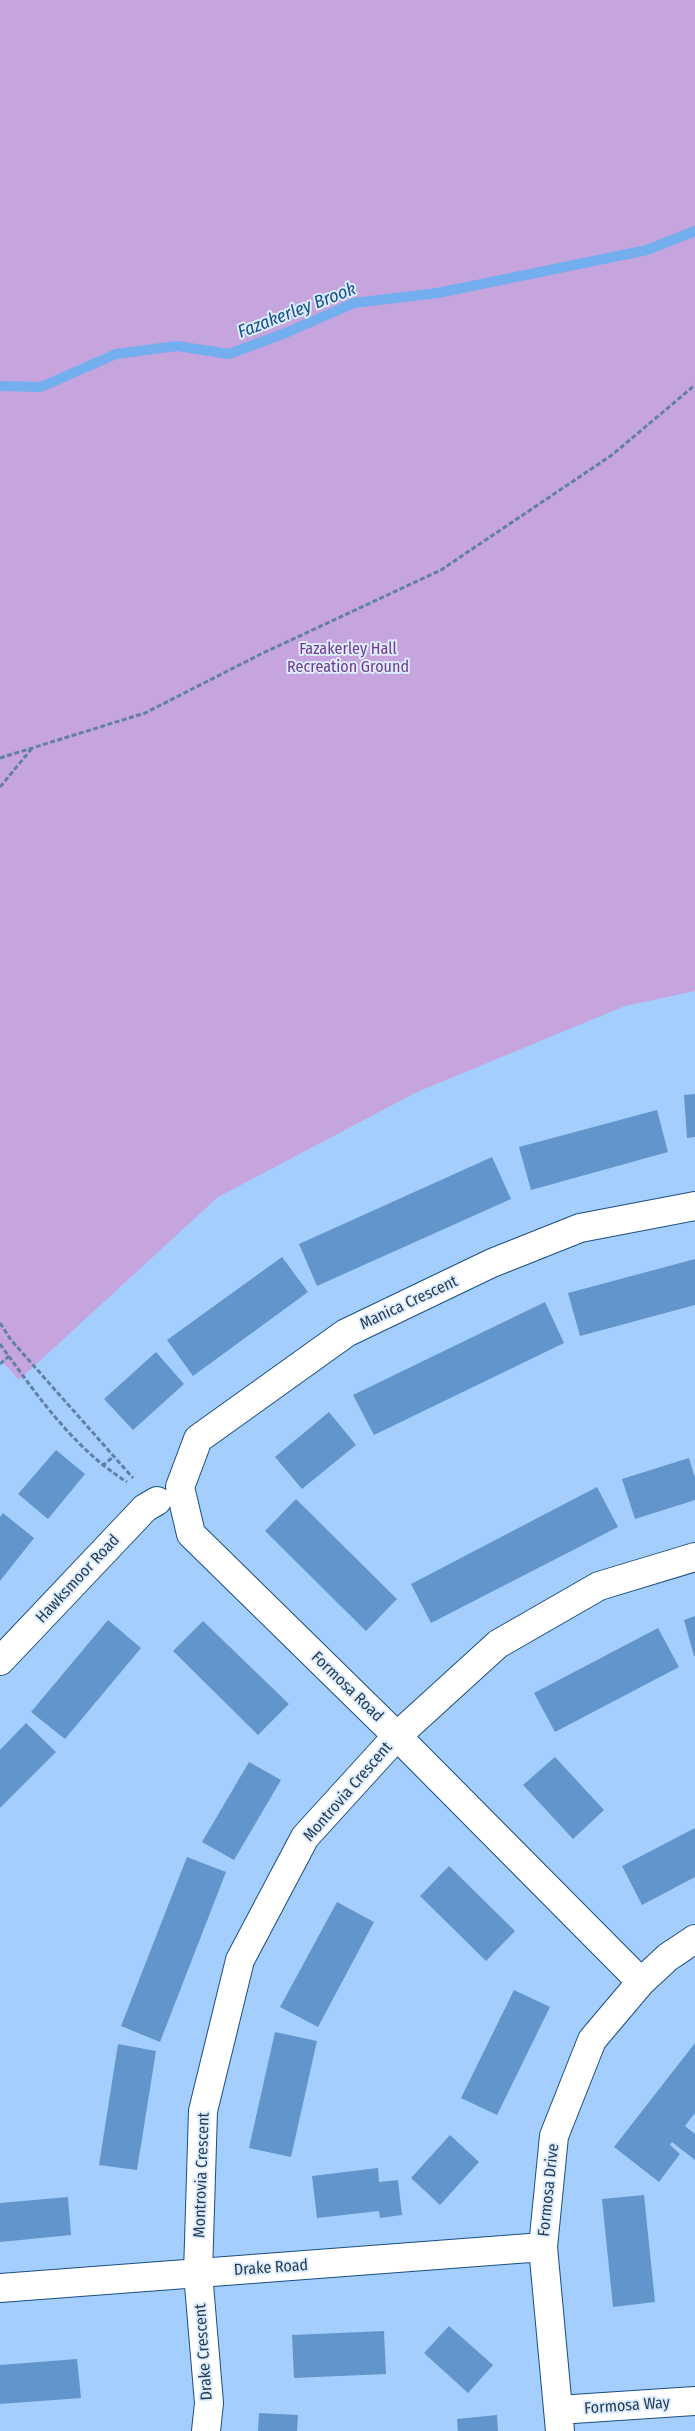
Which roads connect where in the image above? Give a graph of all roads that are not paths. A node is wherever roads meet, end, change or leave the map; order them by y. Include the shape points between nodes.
1 (695, 1206) edge
2 (169, 1494) junction
3 (695, 1557) edge
4 (0, 1661) edge
5 (397, 1736) junction
6 (695, 1939) edge
7 (641, 1982) junction
8 (543, 2247) junction
9 (198, 2273) junction
10 (0, 2288) edge
11 (695, 2401) edge
12 (559, 2421) edge
13 (206, 2431) edge

1 - 2 street, Manica Crescent via 580,1228 492,1263 346,1333 198,1439
2 - 4 street, Hawksmoor Road via 145,1508
2 - 5 street, Formosa Road via 191,1534
3 - 5 street, Montrovia Crescent via 599,1586 498,1644
5 - 7 street, Formosa Road
5 - 9 street, Montrovia Crescent via 305,1838 240,1960 202,2111
6 - 7 street, Formosa Drive via 668,1957
7 - 8 street, Formosa Drive via 592,2040 554,2136
8 - 9 street, Drake Road
8 - 12 street, Formosa Drive
9 - 10 street, Drake Road
9 - 13 street, Drake Crescent via 209,2403
11 - 12 street, Formosa Way

